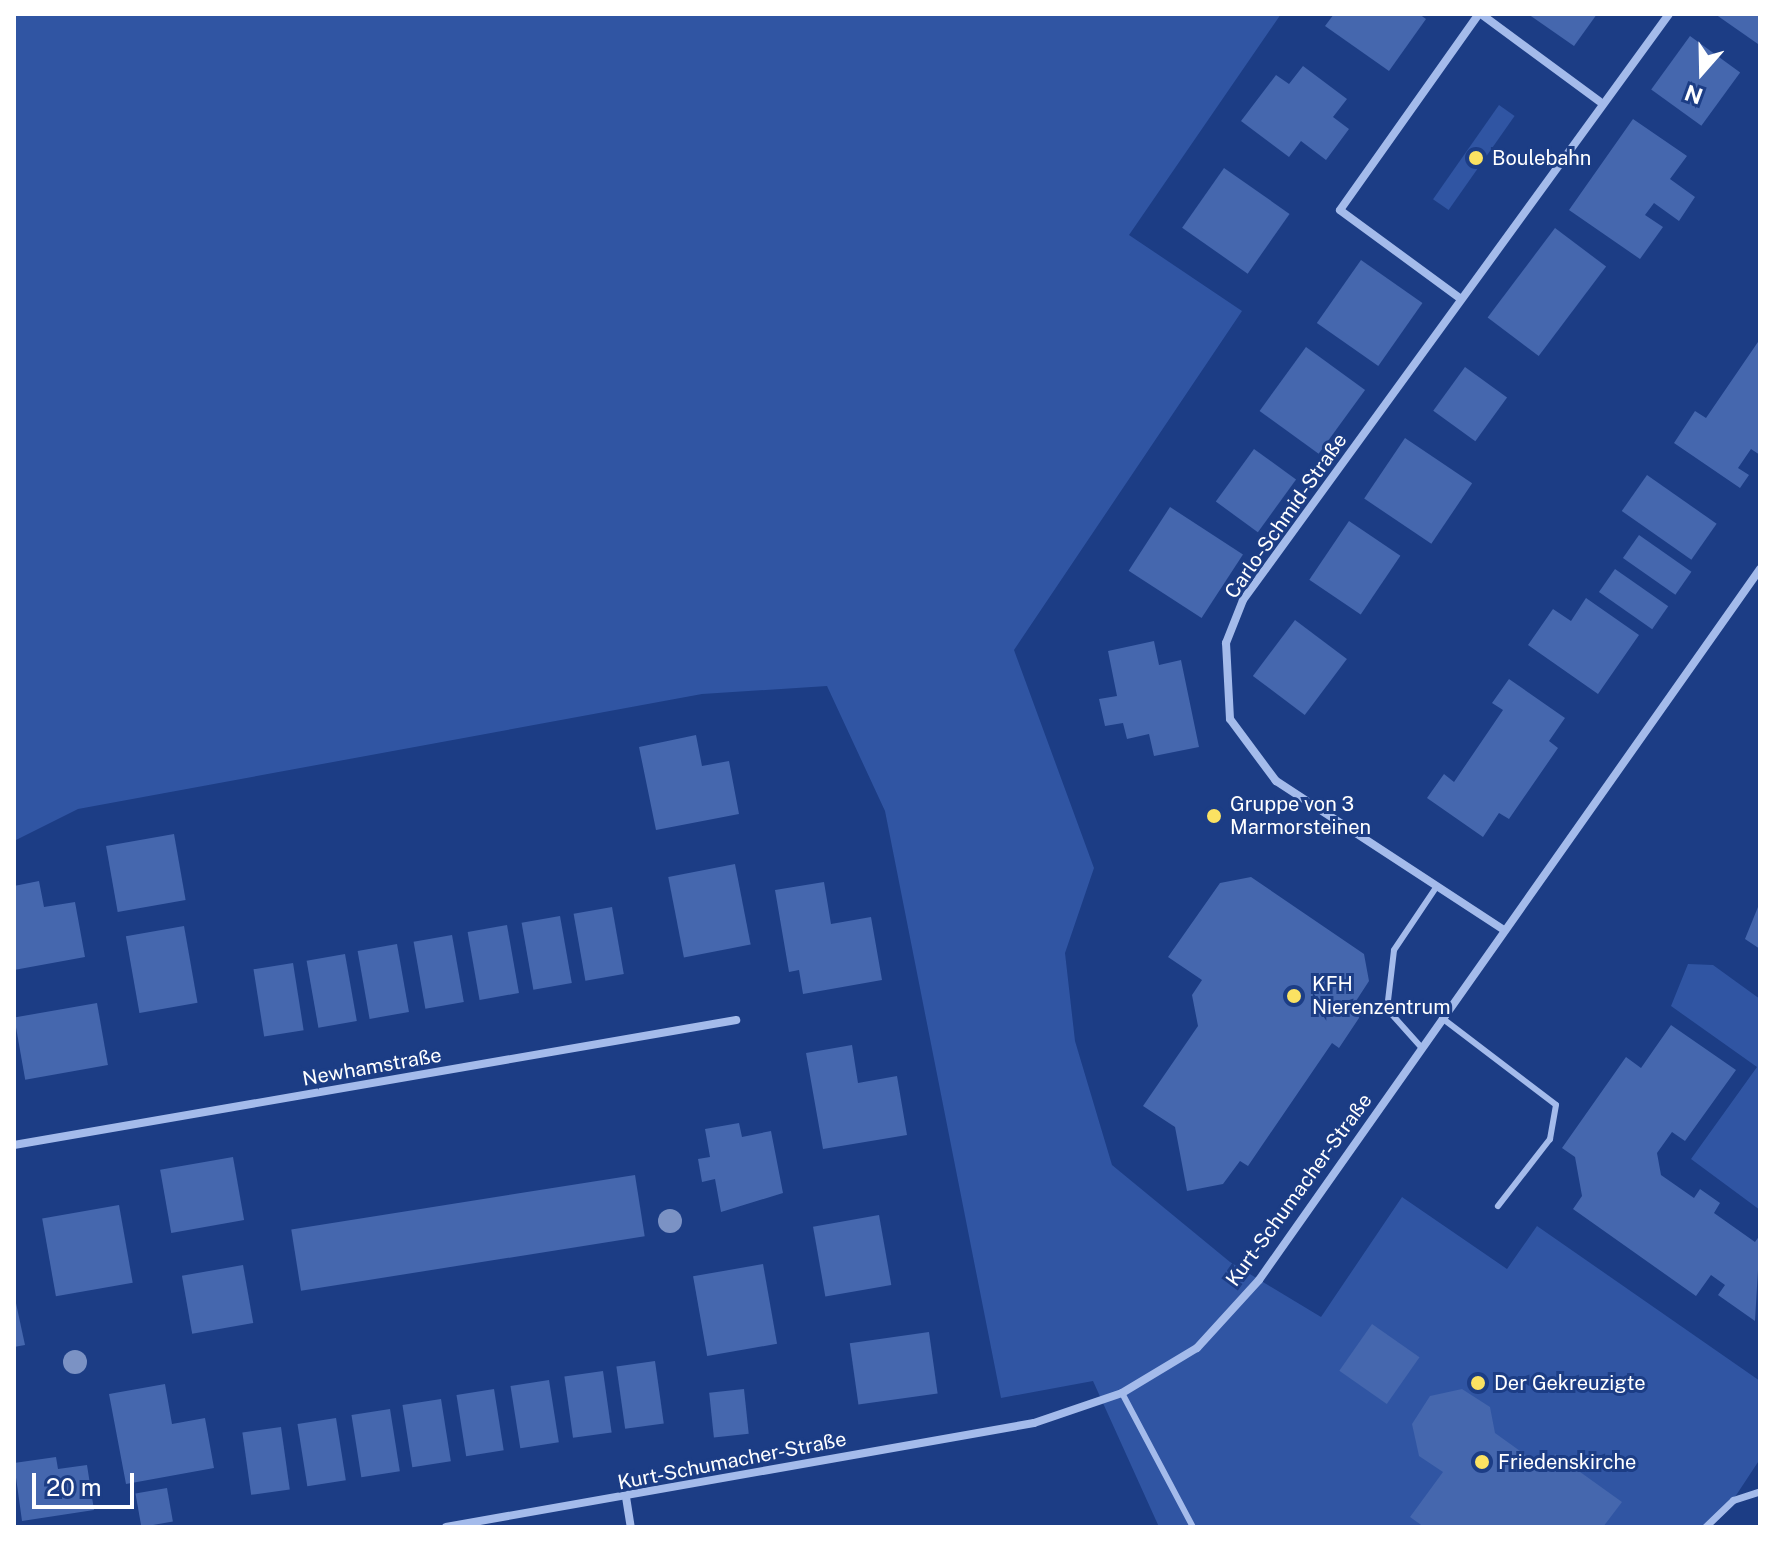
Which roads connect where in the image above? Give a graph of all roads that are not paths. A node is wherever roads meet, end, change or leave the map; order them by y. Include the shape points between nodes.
1 (1480, 14) edge
2 (1669, 14) edge
3 (1599, 101) junction
4 (1461, 299) junction
5 (1760, 569) edge
6 (1437, 886) junction
7 (1504, 930) junction
8 (1442, 1017) junction
9 (736, 1020) dead end
10 (1421, 1047) junction
11 (14, 1145) edge
12 (1498, 1206) dead end
13 (1122, 1393) junction
14 (1760, 1491) edge
15 (626, 1497) junction
16 (460, 1526) edge
17 (446, 1527) edge
18 (631, 1527) edge
19 (1193, 1527) edge
20 (1705, 1527) edge

1 - 3 street
1 - 4 street via 1340,210
2 - 3 street, Carlo-Schmid-Straße via 1619,88
3 - 4 street, Carlo-Schmid-Straße
4 - 6 street, Carlo-Schmid-Straße via 1243,600 1222,681 1230,719 1276,781
5 - 7 street, Kurt-Schumacher-Straße
6 - 7 street, Carlo-Schmid-Straße
6 - 10 lane via 1394,950 1387,1009
7 - 8 street, Kurt-Schumacher-Straße
8 - 10 street, Kurt-Schumacher-Straße
8 - 12 lane via 1556,1105 1550,1139
9 - 11 street, Newhamstraße
10 - 13 street, Kurt-Schumacher-Straße via 1259,1280 1197,1348
13 - 15 street, Kurt-Schumacher-Straße via 1034,1423
13 - 19 lane
14 - 20 street via 1733,1500
15 - 16 street, Kurt-Schumacher-Straße
15 - 18 street
16 - 17 street, Kurt-Schumacher-Straße

